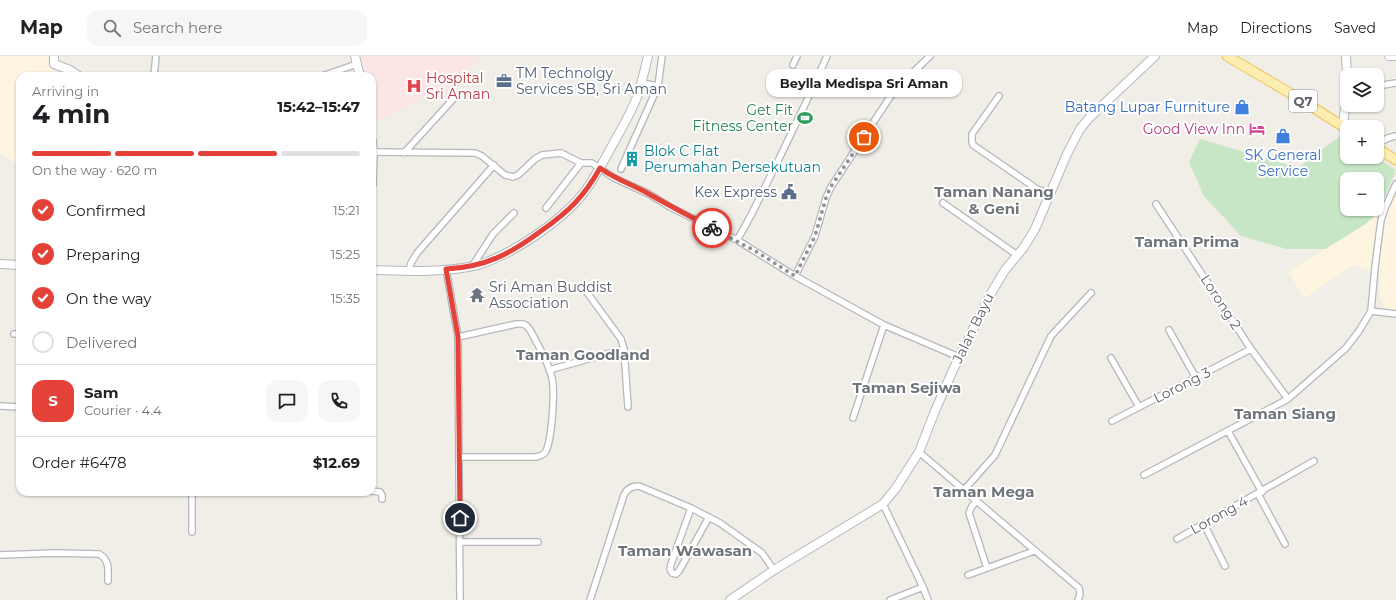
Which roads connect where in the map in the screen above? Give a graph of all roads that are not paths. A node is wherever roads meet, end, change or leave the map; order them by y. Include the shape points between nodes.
1 (54, 56) edge
2 (156, 56) edge
3 (648, 56) edge
4 (662, 56) edge
5 (797, 56) edge
6 (827, 56) edge
7 (930, 56) edge
8 (1155, 56) edge
9 (1227, 56) edge
10 (1346, 56) edge
11 (1389, 56) edge
12 (1396, 56) edge
13 (356, 60) edge
14 (793, 65) dead end
15 (1347, 68) edge
16 (73, 72) edge
17 (154, 72) edge
18 (330, 72) edge
19 (359, 72) edge
20 (642, 83) junction
21 (1396, 84) edge
22 (1384, 85) edge
23 (658, 86) junction
24 (999, 96) dead end
25 (455, 97) dead end
26 (1340, 125) edge
27 (1396, 136) edge
28 (1384, 140) edge
29 (376, 152) edge
30 (1384, 152) edge
31 (404, 153) junction
32 (1396, 160) edge
33 (494, 165) junction
34 (591, 165) junction
35 (621, 169) dead end
36 (1396, 184) edge
37 (1052, 191) junction
38 (943, 203) dead end
39 (1156, 204) dead end
40 (546, 208) dead end
41 (514, 213) dead end
42 (737, 240) junction
43 (1017, 255) junction
44 (0, 264) edge
45 (16, 264) edge
46 (412, 264) junction
47 (474, 266) junction
48 (376, 269) edge
49 (446, 269) junction
50 (795, 276) junction
51 (583, 287) dead end
52 (1091, 293) dead end
53 (1371, 311) junction
54 (1396, 314) edge
55 (884, 325) junction
56 (1169, 330) dead end
57 (458, 337) junction
58 (624, 349) junction
59 (1252, 350) junction
60 (959, 357) junction
61 (1111, 358) dead end
62 (549, 370) junction
63 (1196, 378) junction
64 (1288, 399) junction
65 (0, 406) edge
66 (16, 407) edge
67 (628, 407) dead end
68 (1139, 407) junction
69 (853, 418) dead end
70 (1112, 420) dead end
71 (1228, 431) junction
72 (919, 452) junction
73 (459, 457) junction
74 (1314, 461) dead end
75 (1144, 475) dead end
76 (964, 490) junction
77 (376, 492) edge
78 (1260, 493) junction
79 (192, 496) edge
80 (382, 499) dead end
81 (977, 501) junction
82 (883, 504) junction
83 (691, 508) junction
84 (709, 517) junction
85 (1204, 524) junction
86 (192, 532) dead end
87 (1177, 539) dead end
88 (460, 542) junction
89 (538, 542) dead end
90 (1285, 544) dead end
91 (1034, 551) junction
92 (0, 555) edge
93 (1225, 566) dead end
94 (986, 568) junction
95 (774, 570) junction
96 (968, 575) dead end
97 (108, 582) dead end
98 (923, 587) junction
99 (1079, 599) edge
100 (460, 600) edge
101 (590, 600) edge
102 (730, 600) edge
103 (890, 600) edge
104 (928, 600) edge

1 - 16 street via 54,64
2 - 17 street
3 - 20 street
4 - 23 street
5 - 14 street
6 - 42 street
7 - 50 street via 890,97 830,188 815,236
8 - 37 street, Jalan Bayu via 1080,129
9 - 26 main road, Q7
10 - 15 street
11 - 12 street
13 - 18 street
13 - 19 street
20 - 23 street
20 - 34 street via 629,115
21 - 22 street
23 - 35 street
24 - 37 street via 972,134 973,145 1037,189
25 - 31 street
27 - 28 street
29 - 31 street
30 - 32 main road
31 - 33 street via 475,153
33 - 34 street via 505,175 518,175 542,155 561,153
33 - 46 street
34 - 40 street
34 - 42 street
34 - 47 street via 593,181 568,210 519,247
36 - 53 street via 1382,220
37 - 43 street, Jalan Bayu via 1036,229
38 - 43 street
39 - 59 street, Lorong 2
41 - 47 street via 493,234
42 - 50 street
43 - 60 street, Jalan Bayu via 995,285
44 - 45 street
46 - 48 street
46 - 49 street
47 - 49 street
49 - 57 street
50 - 55 street
51 - 58 street via 621,339
52 - 76 street via 1051,336 995,455
53 - 54 street
53 - 64 street via 1346,348
55 - 60 street
55 - 69 street
56 - 63 street
57 - 62 street via 522,323 530,330
57 - 73 street
58 - 62 street
58 - 67 street
59 - 63 street, Lorong 3
59 - 64 street, Lorong 2
60 - 72 street, Jalan Bayu
61 - 68 street
62 - 73 street via 553,387 553,406 549,443 544,454 536,457
63 - 68 street, Lorong 3
64 - 71 street
65 - 66 street
68 - 70 street, Lorong 3
71 - 75 street
71 - 78 street, Lorong 4
72 - 76 street
72 - 82 street, Jalan Bayu
73 - 88 street
74 - 78 street, Lorong 4
76 - 81 street
77 - 80 street via 380,492
78 - 85 street, Lorong 4
78 - 90 street
79 - 86 street
81 - 91 street
81 - 94 street via 969,513
82 - 95 street, Jalan Bayu
82 - 98 street
83 - 84 street
83 - 84 street via 671,564 672,573 679,571
83 - 101 street via 639,486 628,489
84 - 95 street via 762,553
85 - 87 street, Lorong 4
85 - 93 street
88 - 89 street
88 - 100 street
91 - 94 street
91 - 99 street via 1079,588
92 - 97 street via 99,554 107,562
94 - 96 street
95 - 102 street, Jalan Bayu
98 - 103 street
98 - 104 street

